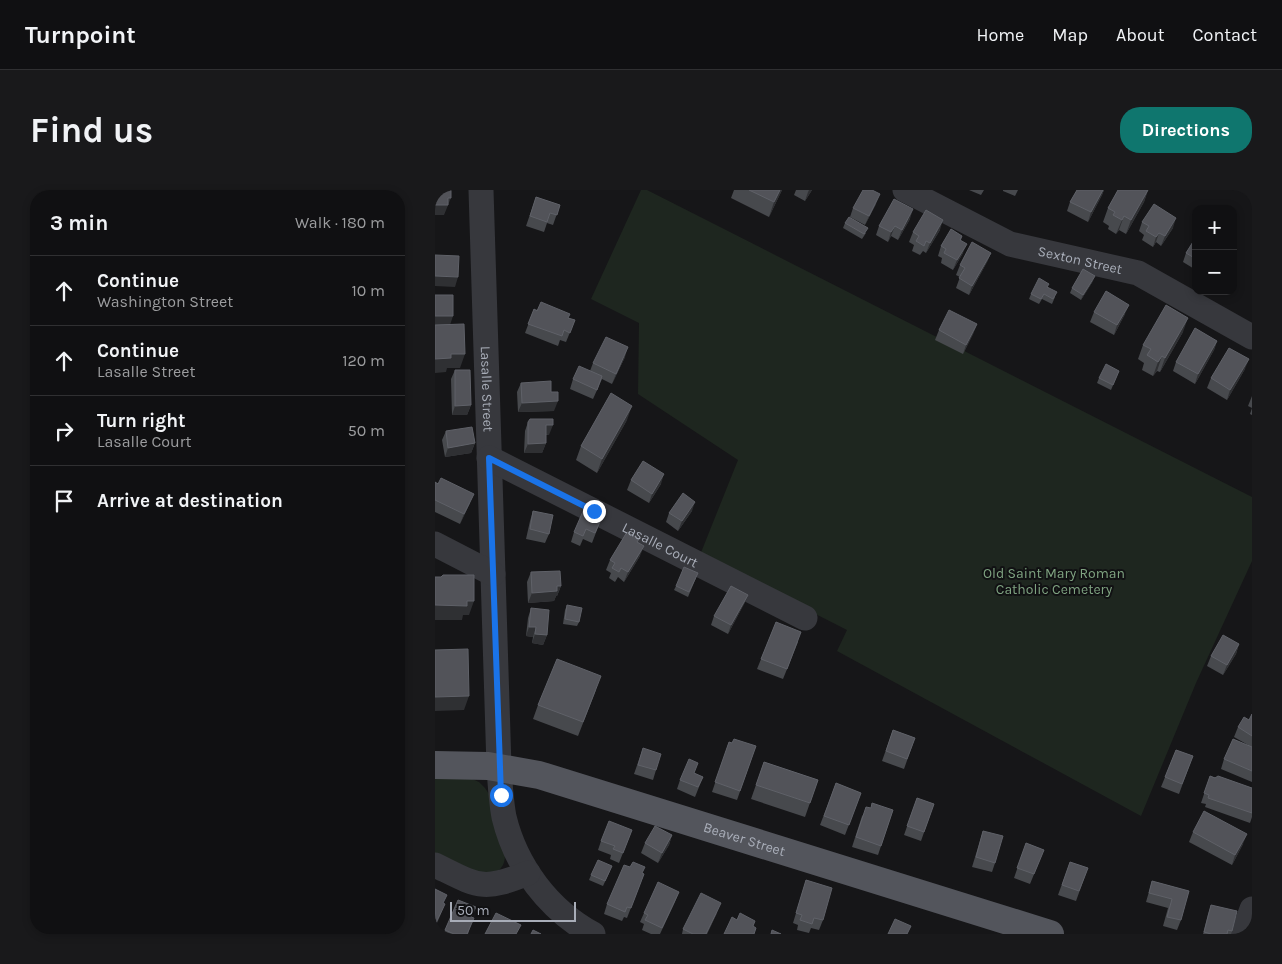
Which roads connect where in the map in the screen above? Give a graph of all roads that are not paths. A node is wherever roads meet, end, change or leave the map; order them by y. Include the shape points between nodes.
1 (481, 190) edge
2 (905, 190) edge
3 (1252, 337) edge
4 (489, 458) junction
5 (435, 544) edge
6 (493, 574) junction
7 (805, 618) dead end
8 (435, 765) edge
9 (499, 767) junction
10 (435, 865) edge
11 (528, 873) junction
12 (1252, 909) edge
13 (593, 934) edge
14 (1050, 934) edge
15 (1243, 934) edge

1 - 4 street, Lasalle Street
2 - 3 street, Sexton Street via 1010,244 1139,274
4 - 6 street, Lasalle Street
4 - 7 street, Lasalle Court
5 - 6 street
6 - 9 street, Lasalle Street
8 - 9 main road, Beaver Street
9 - 11 street, Lasalle Street via 506,822
9 - 14 main road, Beaver Street via 568,783
10 - 11 street via 485,886
11 - 13 street, Lasalle Street via 561,912
12 - 15 street

